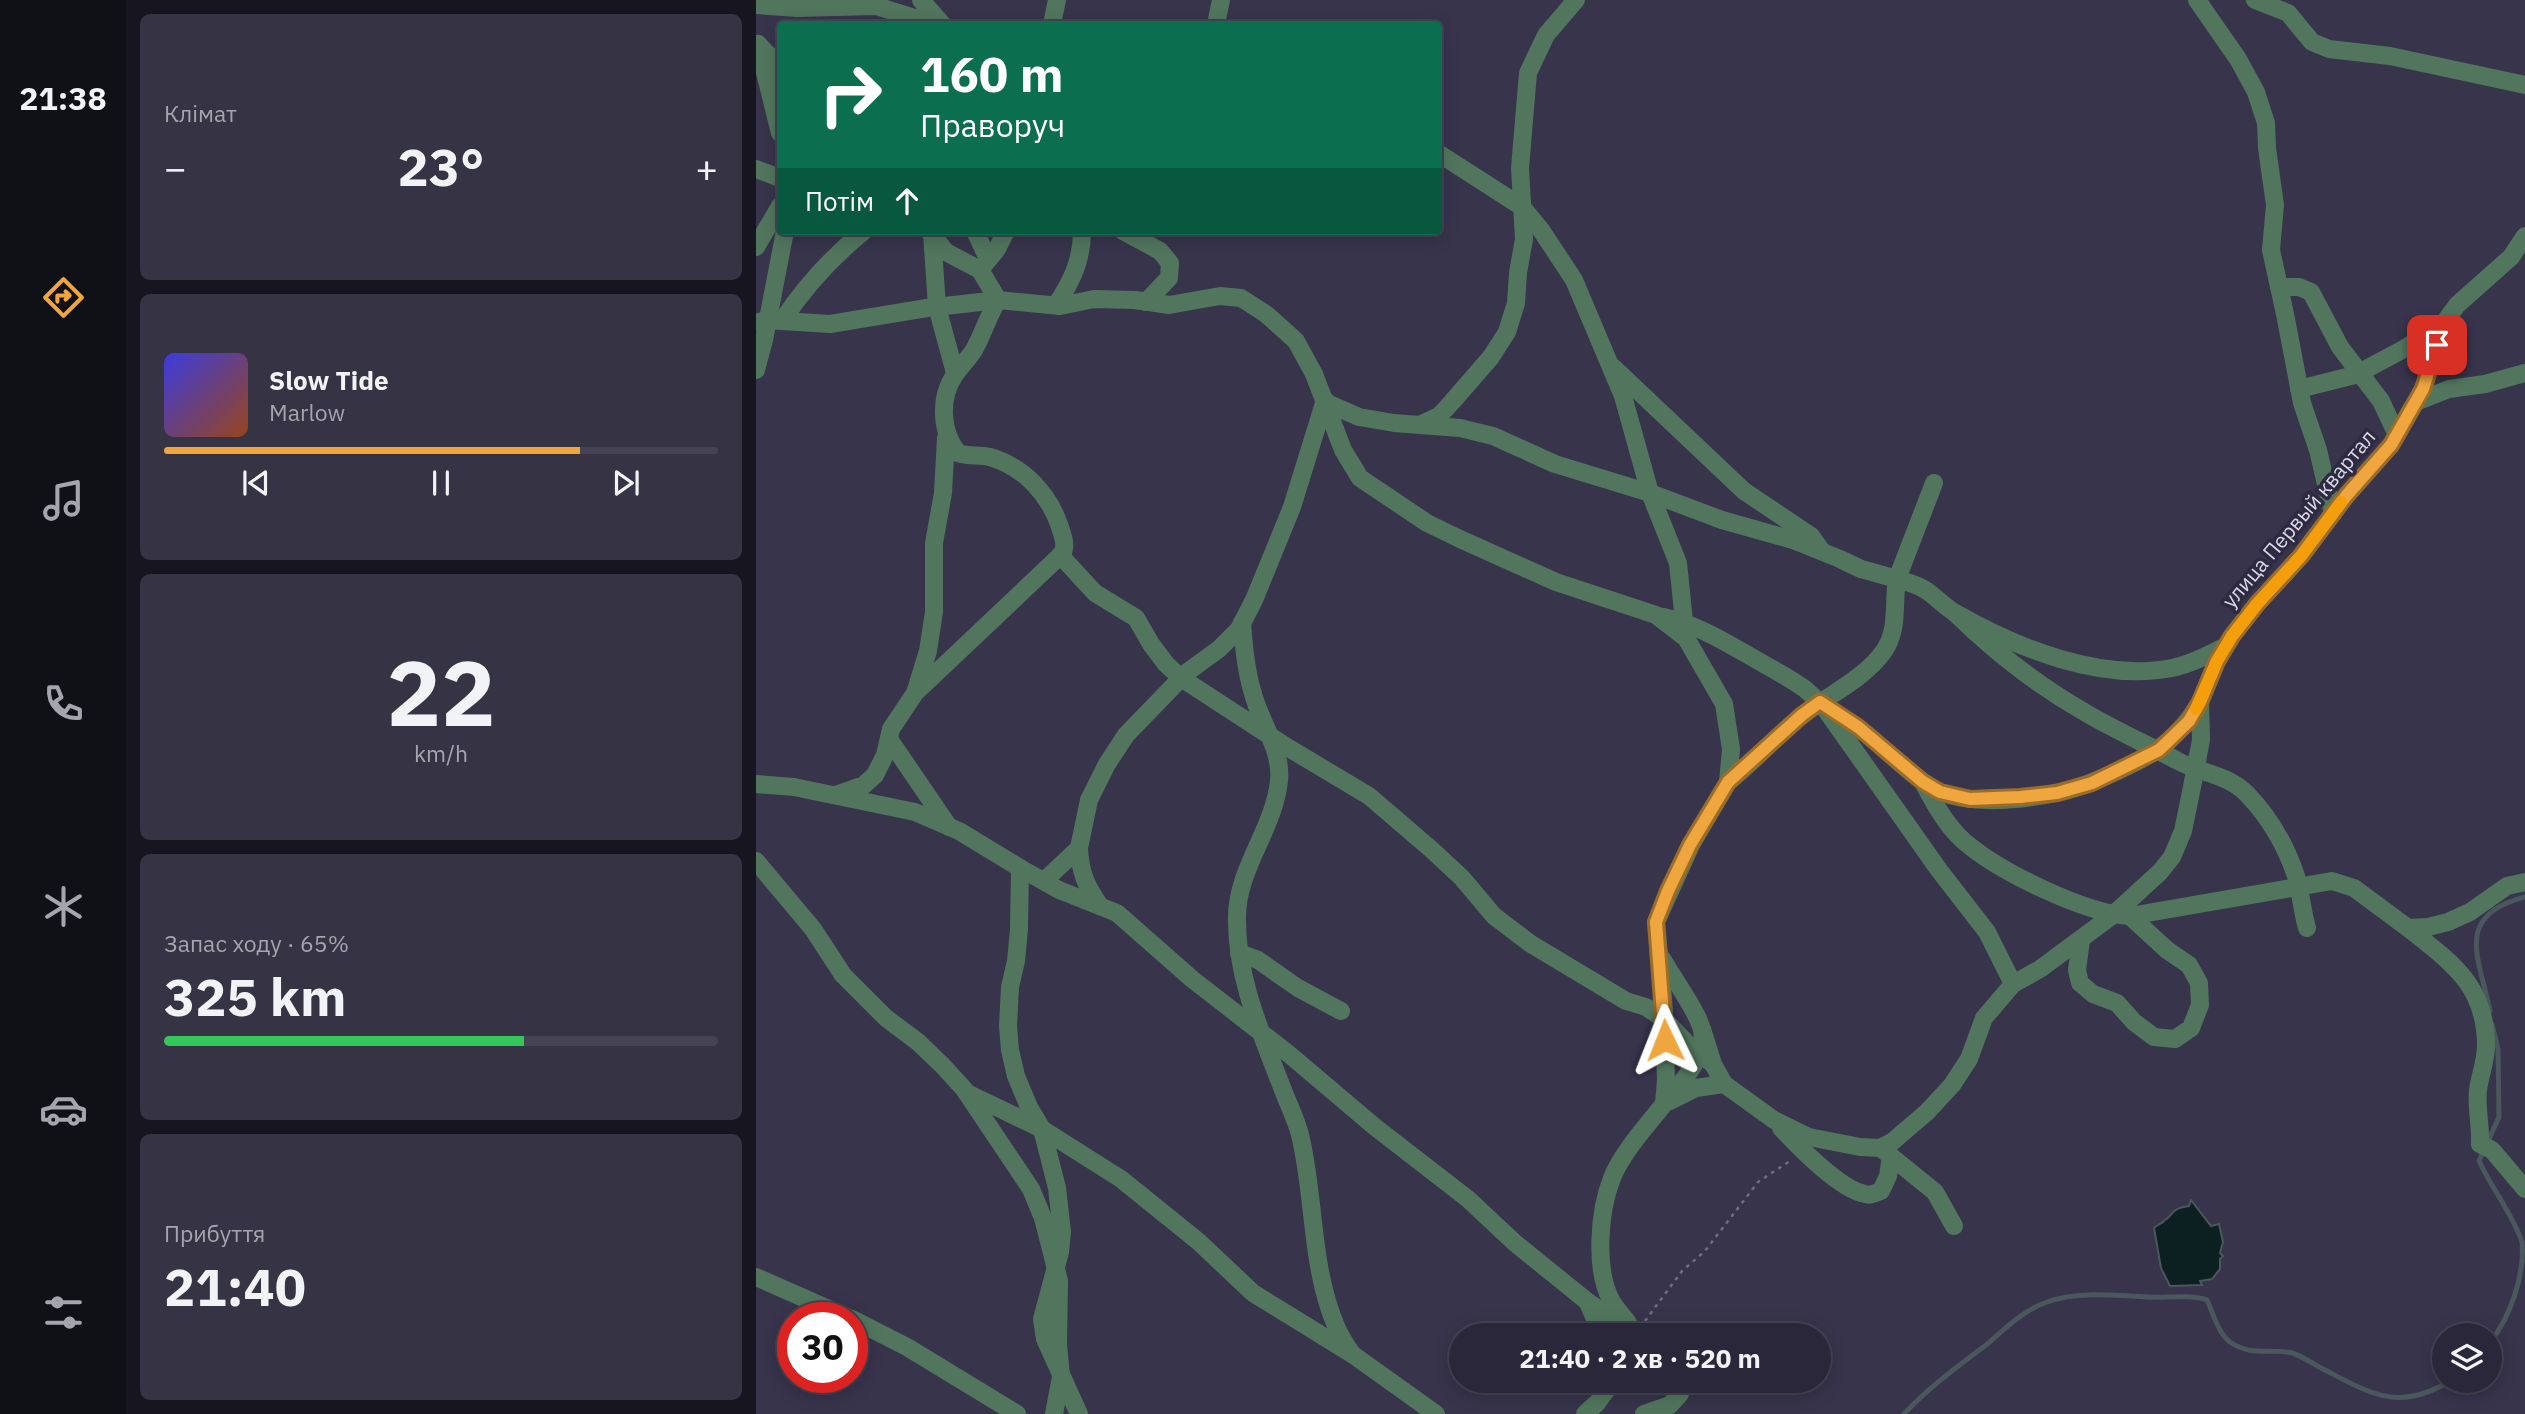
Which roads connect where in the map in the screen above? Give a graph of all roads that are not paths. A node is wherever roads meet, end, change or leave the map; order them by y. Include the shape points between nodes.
1 (921, 0) edge
2 (1057, 0) edge
3 (1221, 0) edge
4 (1576, 0) edge
5 (2197, 0) edge
6 (2255, 0) edge
7 (756, 5) edge
8 (894, 9) edge
9 (926, 21) edge
10 (939, 21) edge
11 (1053, 21) edge
12 (1217, 21) edge
13 (757, 43) edge
14 (777, 64) edge
15 (2525, 85) edge
16 (777, 121) edge
17 (1442, 156) edge
18 (756, 169) edge
19 (777, 177) edge
20 (1522, 207) junction
21 (777, 211) edge
22 (784, 235) edge
23 (859, 235) edge
24 (931, 235) edge
25 (933, 235) edge
26 (976, 235) edge
27 (1003, 235) edge
28 (1082, 235) edge
29 (1130, 235) edge
30 (2525, 236) edge
31 (756, 247) edge
32 (984, 265) junction
33 (2279, 287) junction
34 (998, 300) junction
35 (1146, 302) junction
36 (1056, 305) junction
37 (937, 307) junction
38 (768, 321) edge
39 (2444, 323) junction
40 (1609, 365) junction
41 (756, 370) edge
42 (955, 373) junction
43 (2358, 373) junction
44 (2525, 373) edge
45 (2299, 389) junction
46 (1326, 402) junction
47 (2416, 402) junction
48 (1419, 425) junction
49 (946, 434) junction
50 (2397, 435) junction
51 (1934, 483) dead end
52 (1650, 493) junction
53 (2333, 514) junction
54 (1822, 553) junction
55 (1060, 555) junction
56 (1897, 579) junction
57 (1955, 613) junction
58 (1242, 623) junction
59 (1685, 630) junction
60 (2226, 646) junction
61 (1181, 678) junction
62 (915, 693) junction
63 (2200, 702) junction
64 (1822, 705) junction
65 (1269, 734) junction
66 (889, 739) junction
67 (2159, 750) junction
68 (2195, 770) junction
69 (1728, 782) junction
70 (1923, 782) junction
71 (756, 784) edge
72 (833, 796) junction
73 (949, 827) junction
74 (1079, 848) junction
75 (756, 862) edge
76 (1020, 868) junction
77 (1044, 881) junction
78 (2525, 882) edge
79 (2298, 886) junction
80 (1100, 906) junction
81 (2121, 915) junction
82 (2307, 928) dead end
83 (2408, 928) junction
84 (2081, 940) junction
85 (1240, 953) junction
86 (1659, 953) junction
87 (2013, 984) junction
88 (1341, 1011) dead end
89 (1664, 1019) junction
90 (1262, 1034) junction
91 (1706, 1059) junction
92 (1724, 1084) junction
93 (965, 1092) junction
94 (1664, 1104) junction
95 (1774, 1120) junction
96 (1042, 1129) junction
97 (1886, 1152) junction
98 (2525, 1189) edge
99 (1954, 1226) dead end
100 (1056, 1269) junction
101 (756, 1277) edge
102 (1588, 1301) junction
103 (812, 1302) edge
104 (1597, 1323) edge
105 (1619, 1323) edge
106 (1628, 1323) edge
107 (868, 1328) edge
108 (1352, 1354) junction
109 (1061, 1375) junction
110 (1603, 1393) edge
111 (1680, 1393) edge
112 (1017, 1414) edge
113 (1054, 1414) edge
114 (1079, 1414) edge
115 (1436, 1414) edge
116 (1585, 1414) edge
117 (1644, 1414) edge

1 - 10 street
2 - 11 street
3 - 12 street
4 - 20 street via 1546,35 1528,73 1520,168
5 - 33 street via 2238,59 2266,123 2275,205 2270,250
6 - 15 street via 2288,13 2312,42 2329,49 2390,56
7 - 8 street
8 - 9 street
13 - 14 street
13 - 16 street
17 - 20 street
18 - 19 street
20 - 40 street via 1574,280
20 - 48 street via 1524,239 1516,303 1507,332 1439,416
21 - 31 street
22 - 38 street
23 - 38 street via 796,300
24 - 37 street
25 - 32 street via 946,252
26 - 32 street
27 - 32 street
28 - 36 street via 1076,272
29 - 35 street via 1160,251 1170,263 1169,278
30 - 39 street, улица Первый квартал via 2511,257 2457,305
32 - 34 street
33 - 43 street via 2311,292
33 - 45 street
34 - 36 street
34 - 37 street
34 - 42 street via 975,348
35 - 36 street via 1094,299
35 - 46 street via 1169,305 1220,296 1241,298 1296,341
37 - 38 street via 830,324
37 - 42 street
38 - 41 street
39 - 43 street
39 - 47 street, улица Первый квартал
40 - 52 street
40 - 54 street via 1744,491 1811,536
42 - 49 street via 945,393
43 - 45 street
43 - 50 street via 2381,401
44 - 47 street via 2449,389
45 - 53 street
46 - 48 street via 1359,417
46 - 58 street via 1292,507
46 - 59 street via 1343,450 1360,478 1427,523 1556,582 1656,615
47 - 50 street, улица Первый квартал
48 - 52 street via 1493,436 1555,464
49 - 55 street via 958,453 1010,466 1046,495 1066,544
49 - 62 street via 934,542 929,651
50 - 53 street, улица Первый квартал
51 - 56 street
52 - 54 street
52 - 59 street via 1678,563
53 - 60 street, улица Первый квартал
54 - 56 street
55 - 61 street via 1095,593 1136,618 1151,644
55 - 62 street
56 - 57 street via 1924,589
56 - 64 street via 1892,633 1884,651
57 - 60 street via 2048,654 2113,671 2173,668
57 - 67 street via 2044,687
58 - 61 street via 1219,649
58 - 65 street via 1245,660
59 - 64 street via 1698,626 1803,688
59 - 69 street via 1724,704 1731,749
60 - 63 street, улица Первый квартал
61 - 65 street
61 - 74 street via 1126,735 1107,764 1089,800
62 - 66 street
63 - 67 street via 2189,721
63 - 68 street, улица Первый квартал via 2201,740
64 - 69 street via 1802,715
64 - 70 street via 1858,727
64 - 87 street via 1987,932
65 - 85 street via 1279,780 1245,873 1237,915
65 - 89 street via 1369,796 1452,869 1494,916 1531,944
66 - 72 street via 876,775 864,785
66 - 73 street
67 - 68 street
67 - 70 street via 2092,783 2057,793 1970,799 1940,792
68 - 79 street via 2223,777 2246,792 2276,830
68 - 81 street, улица Первый квартал via 2183,831 2172,857
69 - 86 street via 1668,891 1656,922
70 - 81 street via 1949,825 1970,847 2032,884
71 - 72 street
72 - 73 street via 915,812
73 - 76 street
74 - 77 street
74 - 80 street via 1080,869
75 - 93 street via 813,929 843,975 942,1065
76 - 77 street
76 - 96 street via 1010,1051 1016,1076
77 - 80 street
78 - 83 street via 2507,886 2448,922
79 - 81 street
79 - 82 street
79 - 83 street via 2332,881 2354,888
80 - 90 street via 1134,926
81 - 84 street, улица Первый квартал
81 - 84 street via 2189,965 2199,983 2200,1006 2191,1028 2175,1039 2154,1037 2117,1003 2080,983
83 - 98 street via 2472,986 2485,1029 2478,1091 2486,1147
84 - 87 street, улица Первый квартал
85 - 88 street
85 - 90 street via 1248,996
86 - 89 street
86 - 91 street via 1702,1029
87 - 97 street, улица Первый квартал via 1984,1018 1969,1059 1952,1085
89 - 91 street
89 - 94 street
90 - 102 street
90 - 108 street via 1301,1137 1326,1298 1336,1328
91 - 92 street
91 - 94 street
92 - 94 street via 1696,1088
92 - 95 street
93 - 96 street
93 - 100 street via 1031,1189
94 - 106 street via 1613,1177 1599,1244 1612,1301
95 - 97 street via 1809,1137
95 - 97 street via 1805,1153 1851,1190 1868,1195 1881,1191 1888,1176
96 - 100 street via 1062,1232
96 - 108 street via 1158,1207 1253,1293
97 - 99 street via 1936,1192
100 - 109 street
101 - 103 street
102 - 104 street
102 - 105 street
107 - 112 street
108 - 115 street
109 - 113 street
109 - 114 street
110 - 116 street
111 - 117 street via 1670,1405

